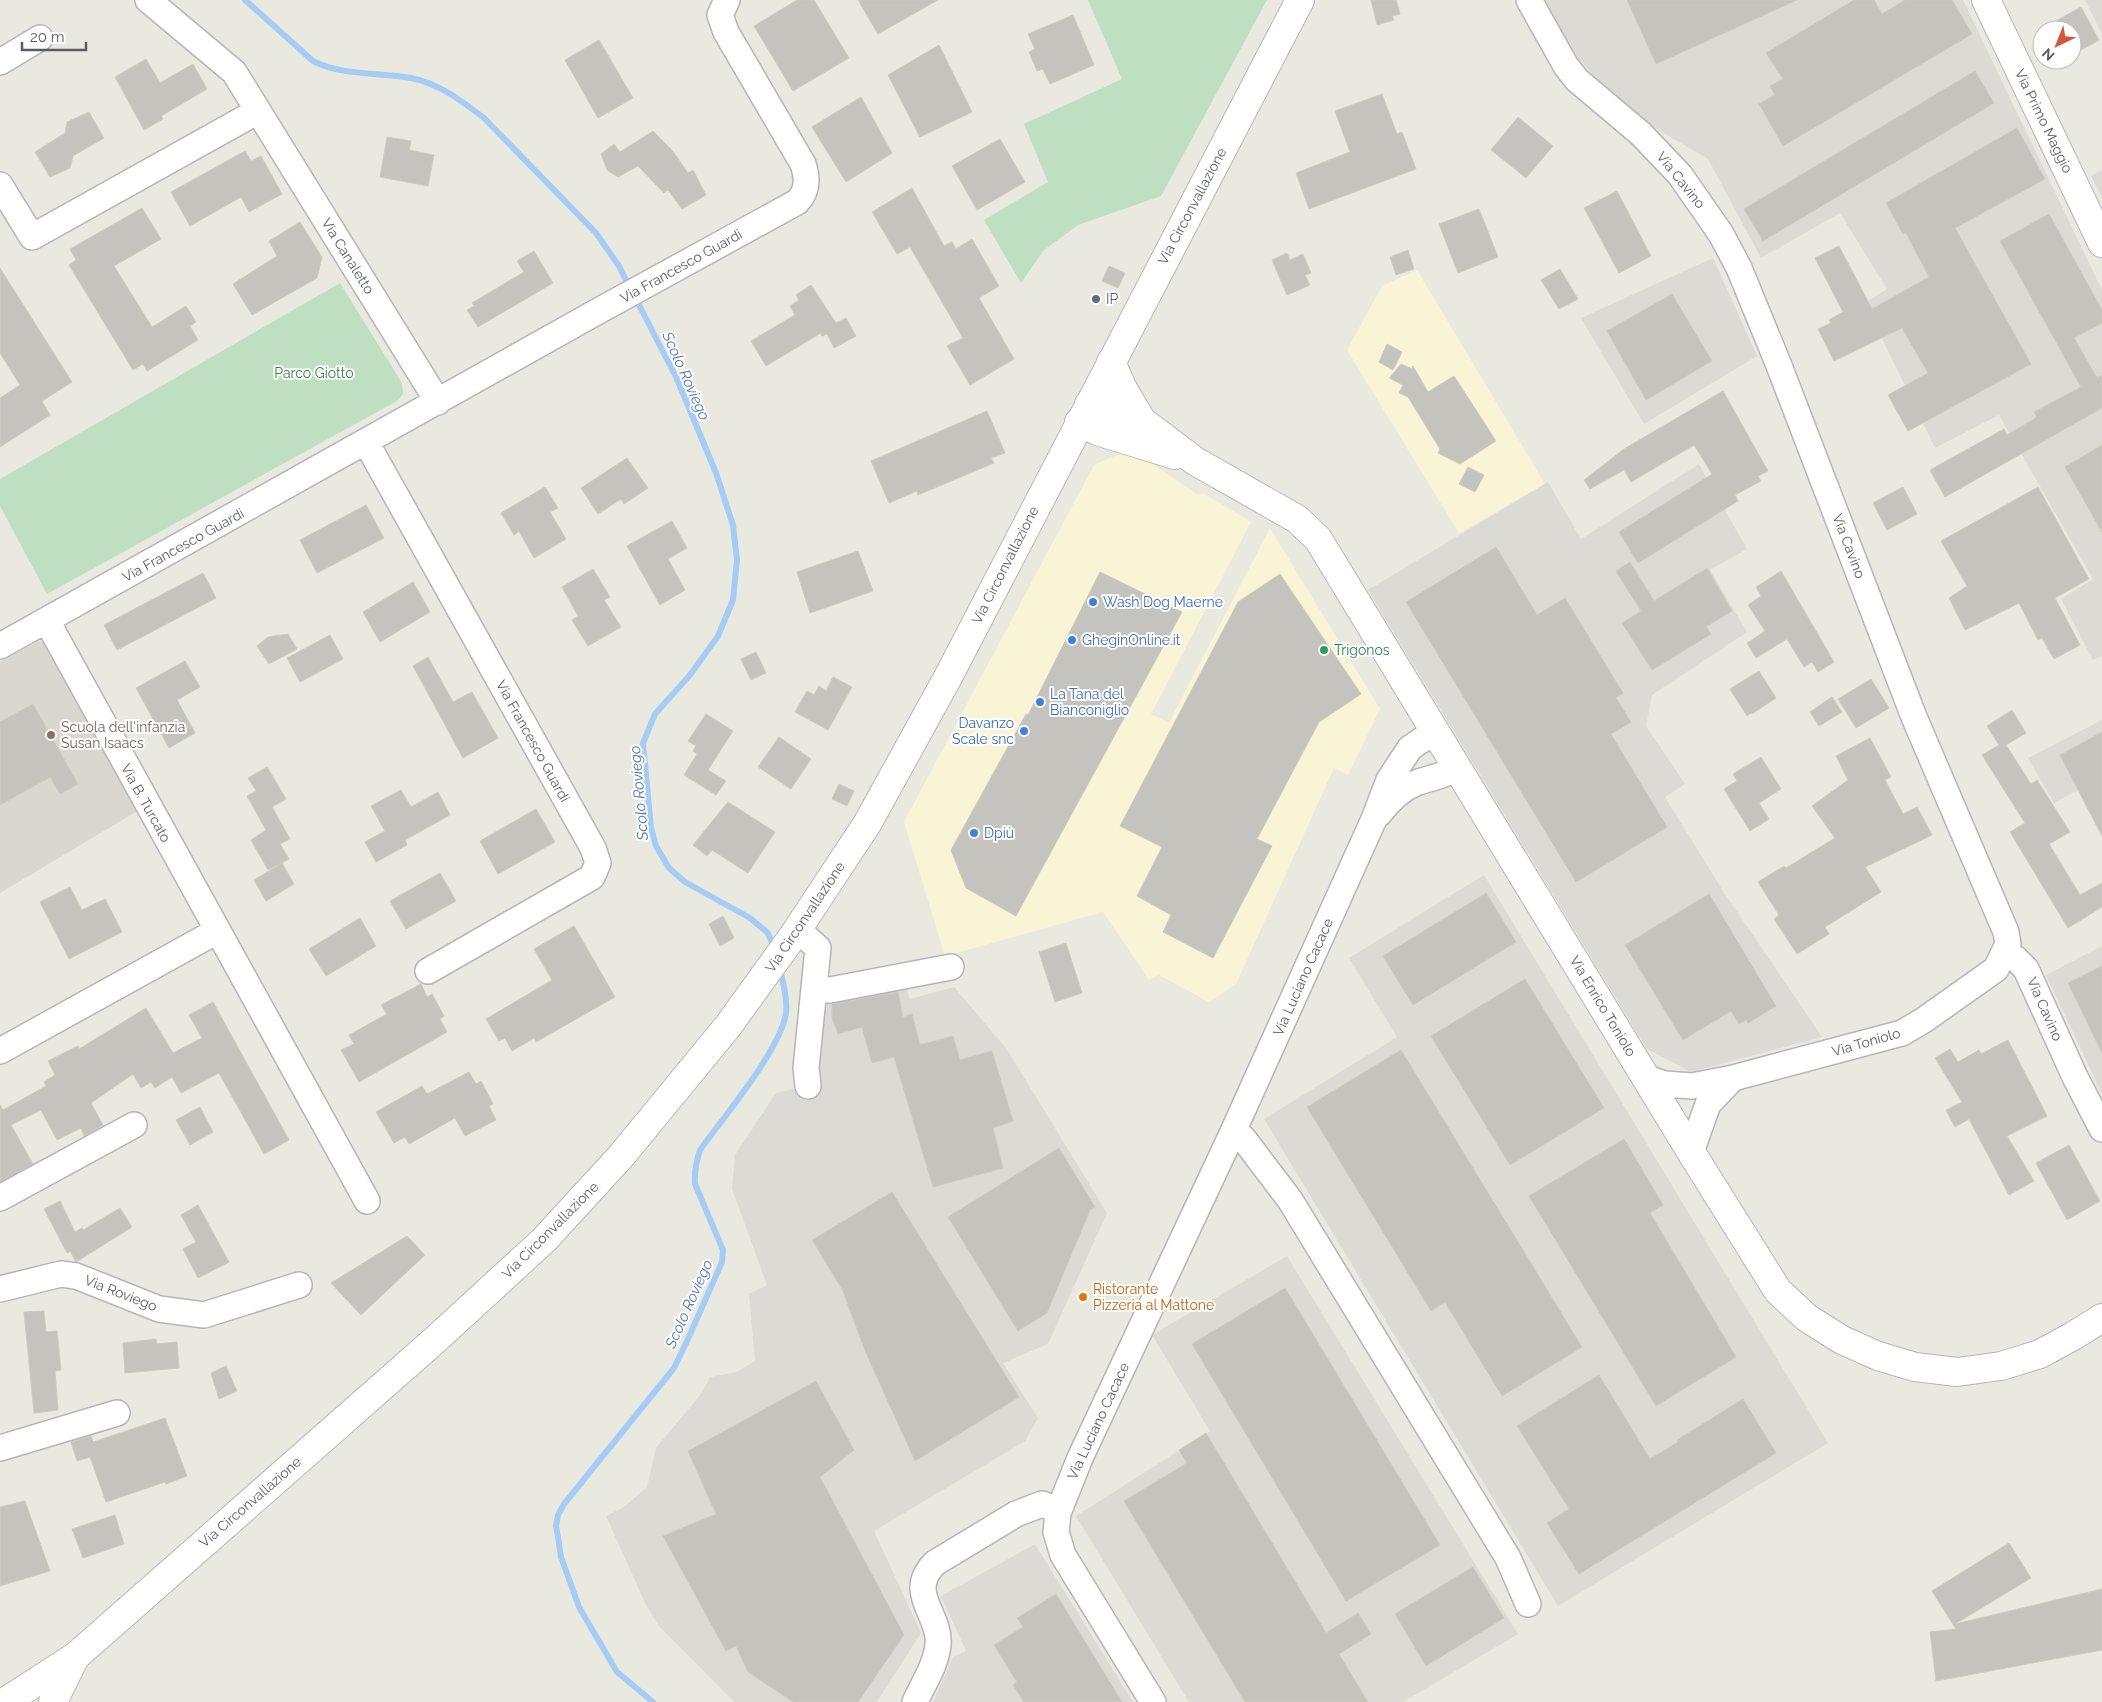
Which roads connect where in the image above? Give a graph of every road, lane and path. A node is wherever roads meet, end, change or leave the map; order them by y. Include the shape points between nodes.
1 (148, 0) edge
2 (727, 0) edge
3 (1300, 0) edge
4 (1529, 0) edge
5 (1986, 0) edge
6 (40, 38) dead end
7 (0, 62) edge
8 (258, 110) junction
9 (0, 185) edge
10 (2102, 243) edge
11 (1111, 362) junction
12 (438, 402) junction
13 (1084, 413) junction
14 (1142, 421) junction
15 (366, 442) junction
16 (1196, 461) junction
17 (47, 621) junction
18 (0, 646) edge
19 (1435, 731) junction
20 (1458, 768) junction
21 (1374, 819) junction
22 (217, 932) junction
23 (795, 932) junction
24 (2005, 954) junction
25 (951, 967) dead end
26 (428, 971) dead end
27 (814, 990) junction
28 (0, 1051) edge
29 (1647, 1078) junction
30 (1733, 1078) junction
31 (808, 1086) dead end
32 (134, 1125) dead end
33 (2102, 1129) edge
34 (1232, 1134) junction
35 (1691, 1152) junction
36 (0, 1198) edge
37 (367, 1201) dead end
38 (299, 1285) dead end
39 (0, 1289) edge
40 (2102, 1318) edge
41 (117, 1413) dead end
42 (0, 1448) edge
43 (1059, 1510) junction
44 (1528, 1604) dead end
45 (76, 1656) junction
46 (5, 1702) edge
47 (53, 1702) edge
48 (915, 1702) edge
49 (1153, 1702) edge

1 - 8 street, Via Canaletto via 234,72
2 - 12 street, Via Francesco Guardi via 720,15 726,32 804,164 806,190 803,197 788,209
3 - 11 main road, Via Circonvallazione
4 - 24 street, Via Cavino via 1566,66 1641,134 1680,175 1721,234 1739,268 1914,717 2006,932 2008,944
5 - 10 main road, Via Primo Maggio
6 - 7 street
8 - 9 street via 32,237
8 - 12 street, Via Canaletto
11 - 13 main road, Via Circonvallazione
11 - 14 main road, Via Enrico Toniolo
12 - 15 street, Via Francesco Guardi
13 - 14 main road, Via Enrico Toniolo via 1110,406
13 - 16 main road, Via Enrico Toniolo via 1096,431
13 - 23 main road, Via Circonvallazione via 947,679 866,824
14 - 16 main road, Via Enrico Toniolo
15 - 17 street, Via Francesco Guardi
15 - 26 street, Via Francesco Guardi via 598,863 592,877
16 - 19 main road, Via Enrico Toniolo via 1296,519 1318,539
17 - 18 street, Via Francesco Guardi
17 - 22 street, Via B. Turcato
19 - 20 main road, Via Enrico Toniolo
19 - 21 street, Via Luciano Cacace via 1410,748 1389,780
20 - 21 street, Via Luciano Cacace via 1401,792
20 - 29 main road, Via Enrico Toniolo
21 - 34 street, Via Luciano Cacace
22 - 28 street
22 - 37 street, Via B. Turcato
23 - 27 street via 818,948
23 - 45 main road, Via Circonvallazione via 728,1026 622,1155 544,1240
24 - 30 street, Via Toniolo via 1996,969 1902,1032
24 - 33 street, Via Cavino via 2026,969
25 - 27 street via 830,990
27 - 31 street via 806,1068
29 - 30 street, Via Toniolo via 1665,1084 1692,1086
29 - 35 main road, Via Enrico Toniolo
30 - 35 street via 1708,1104
32 - 36 street
34 - 43 street, Via Luciano Cacace via 1080,1458
34 - 44 street via 1243,1138 1290,1200 1508,1558
35 - 40 main road, Via Enrico Toniolo via 1778,1291 1807,1318 1842,1340 1878,1356 1915,1367 1957,1372 2001,1366 2040,1354
38 - 39 street, Via Roviego via 204,1315 159,1309 76,1276 61,1274
41 - 42 street
43 - 48 street via 1042,1504 1016,1514 936,1563 926,1573 924,1598 938,1643 936,1657
43 - 49 street, Via Luciano Cacace via 1056,1532 1063,1555
45 - 46 main road, Via Circonvallazione
45 - 47 main road, Via Circonvallazione

